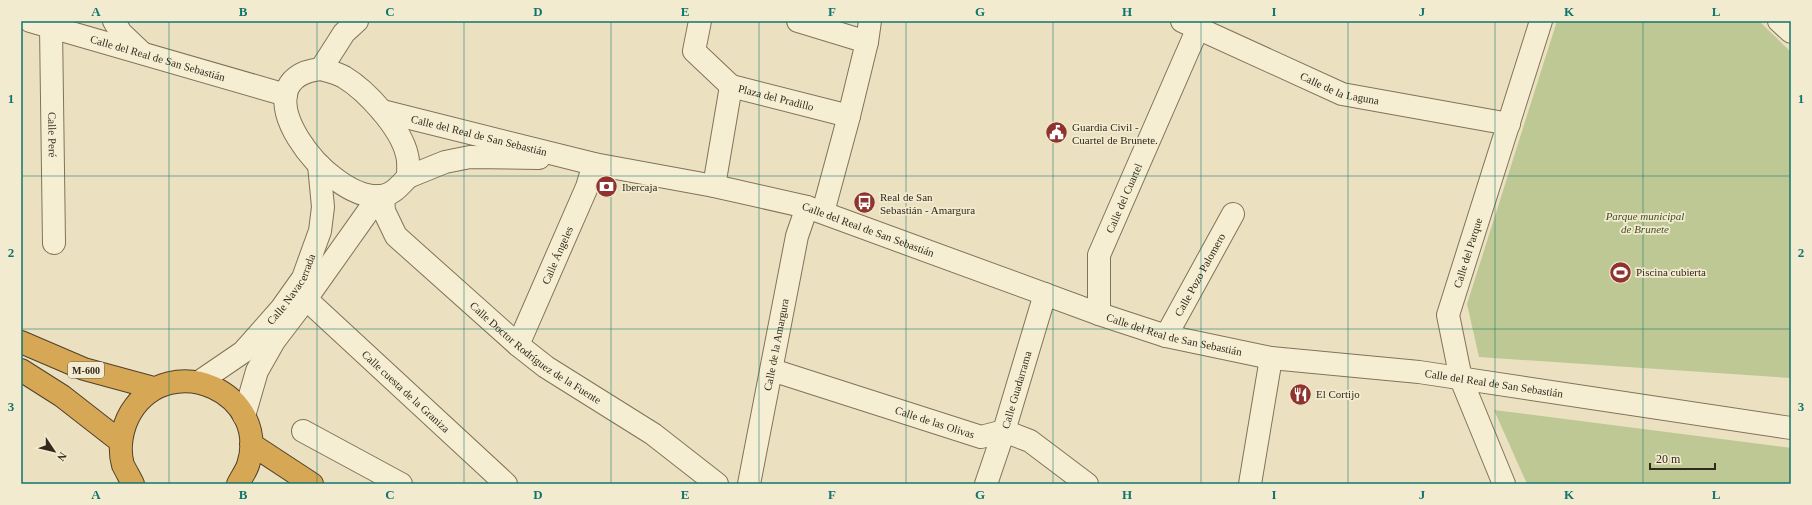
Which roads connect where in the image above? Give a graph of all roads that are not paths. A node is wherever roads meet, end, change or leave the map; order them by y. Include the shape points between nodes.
1 (30, 21) edge
2 (114, 21) edge
3 (357, 21) edge
4 (700, 21) edge
5 (798, 21) edge
6 (870, 21) edge
7 (1541, 21) edge
8 (1780, 21) edge
9 (1194, 23) edge
10 (68, 26) edge
11 (1791, 32) edge
12 (868, 42) junction
13 (142, 53) junction
14 (321, 69) junction
15 (731, 86) junction
16 (286, 95) junction
17 (382, 111) junction
18 (850, 116) junction
19 (1509, 124) junction
20 (585, 161) junction
21 (318, 165) junction
22 (408, 177) junction
23 (714, 186) junction
24 (381, 196) junction
25 (815, 210) junction
26 (1233, 214) dead end
27 (54, 243) dead end
28 (1045, 294) junction
29 (306, 299) junction
30 (1099, 314) junction
31 (1166, 336) junction
32 (21, 342) edge
33 (518, 345) junction
34 (1271, 358) junction
35 (21, 370) edge
36 (772, 370) junction
37 (1461, 379) junction
38 (199, 382) junction
39 (154, 388) junction
40 (244, 416) junction
41 (1791, 428) edge
42 (1004, 430) junction
43 (303, 431) dead end
44 (121, 442) junction
45 (251, 444) junction
46 (133, 484) edge
47 (238, 484) edge
48 (312, 484) edge
49 (401, 484) edge
50 (506, 484) edge
51 (717, 484) edge
52 (749, 484) edge
53 (986, 484) edge
54 (1087, 484) edge
55 (1250, 484) edge
56 (1504, 484) edge

1 - 10 street, Calle del Real de San Sebastián
2 - 13 street via 121,33
3 - 14 street via 344,33
4 - 15 street via 694,51
5 - 12 street
6 - 12 street, Calle de la Amargura
7 - 19 street, Calle del Parque
8 - 11 street
9 - 19 street, Calle de la Laguna via 1342,94
9 - 30 street, Calle del Cuartel via 1099,255
10 - 13 street, Calle del Real de San Sebastián
10 - 27 street, Calle Peré
12 - 18 street, Calle de la Amargura
13 - 16 street, Calle del Real de San Sebastián
14 - 16 street via 308,70 291,80
14 - 17 street via 343,77 368,96
15 - 18 street, Plaza del Pradillo
15 - 23 street, Plaza del Pradillo
16 - 21 street via 286,112 291,125
17 - 20 street, Calle del Real de San Sebastián
17 - 22 street via 398,134 407,154
18 - 25 street, Calle de la Amargura
19 - 37 street, Calle del Parque via 1448,316
20 - 22 street, Calle del Real de San Sebastián via 470,158 445,162
20 - 23 street, Calle del Real de San Sebastián
20 - 33 street, Calle Ángeles via 587,187
21 - 24 street via 346,185 372,196
21 - 38 street, Calle Navacerrada via 323,207 320,231 303,278 281,309 243,352
22 - 24 street via 392,192
23 - 25 street, Calle del Real de San Sebastián
24 - 29 street, Calle Navacerrada
24 - 33 street, Calle Doctor Rodríguez de la Fuente via 384,211 396,236
25 - 28 street, Calle del Real de San Sebastián
25 - 36 street, Calle de la Amargura via 797,236
26 - 31 street, Calle Pozo Palomero
28 - 30 street, Calle del Real de San Sebastián
28 - 42 street, Calle Guadarrama
29 - 40 street, Calle Navacerrada via 274,341 256,371
29 - 50 street, Calle cuesta de la Graniza
30 - 31 street, Calle del Real de San Sebastián
31 - 34 street, Calle del Real de San Sebastián
32 - 39 highway, M-600 via 84,369
33 - 51 street, Calle Doctor Rodríguez de la Fuente via 546,367 653,434
34 - 37 street, Calle del Real de San Sebastián via 1419,372
34 - 55 street
35 - 44 highway via 62,396
36 - 42 street, Calle de las Olivas via 982,437
36 - 52 street, Calle de la Amargura
37 - 41 street, Calle del Real de San Sebastián
37 - 56 street, Calle del Parque
38 - 39 highway via 184,380
38 - 40 highway via 217,388 233,400
39 - 44 highway via 137,402 126,421
40 - 45 highway
42 - 53 street, Calle Guadarrama
42 - 54 street via 1030,440
43 - 49 street
44 - 46 highway via 123,464
45 - 47 highway via 248,465
45 - 48 highway

